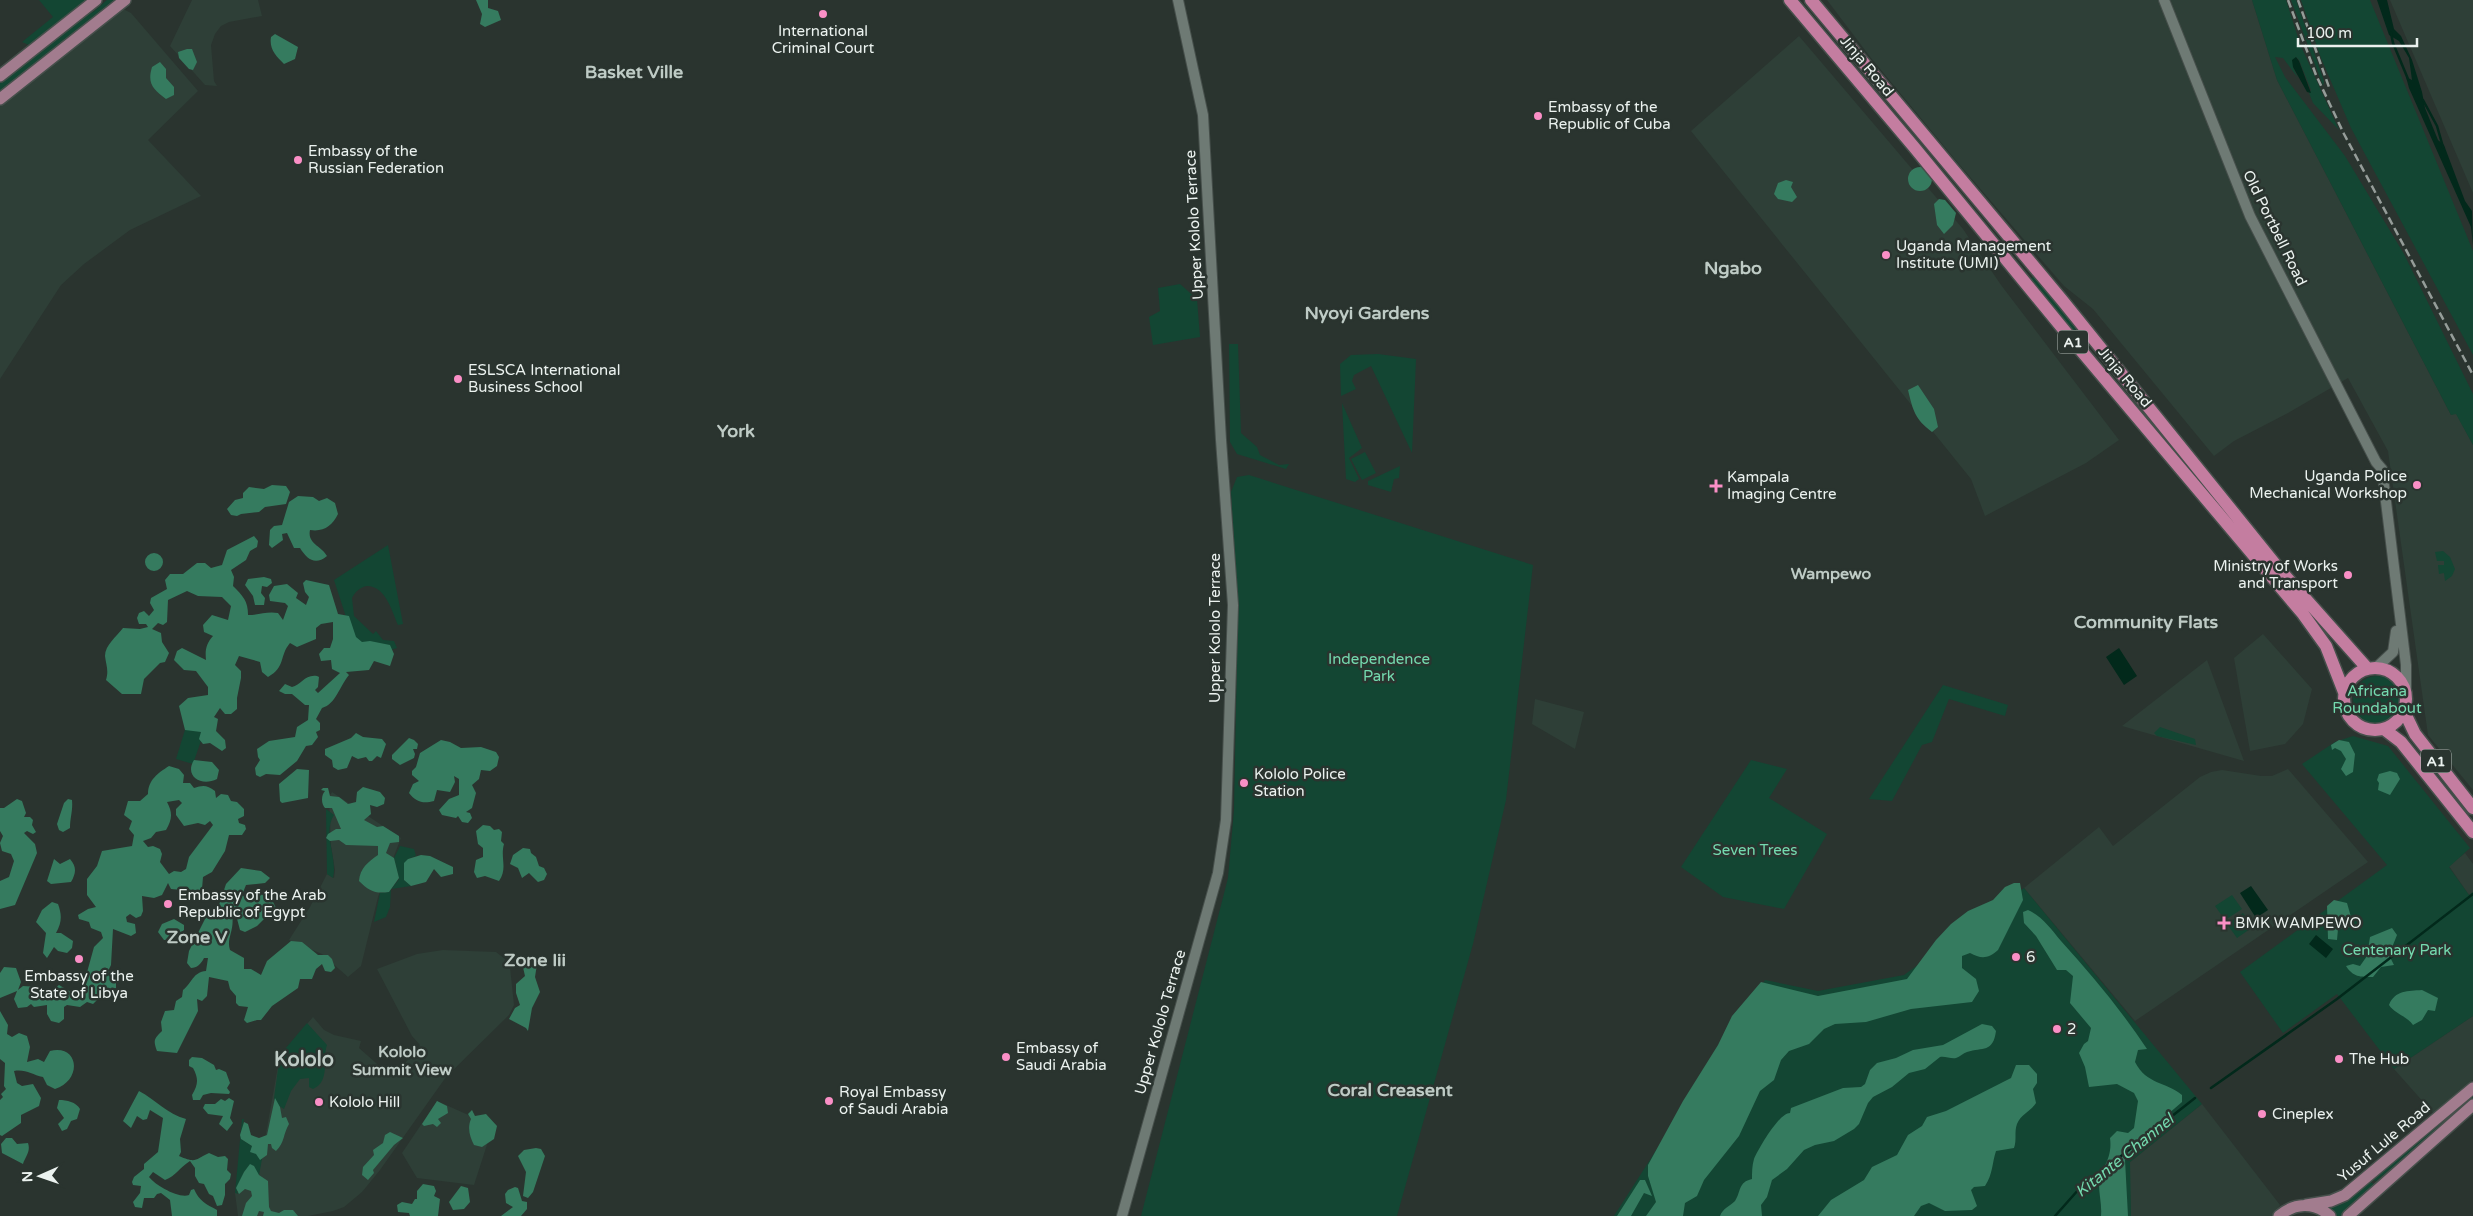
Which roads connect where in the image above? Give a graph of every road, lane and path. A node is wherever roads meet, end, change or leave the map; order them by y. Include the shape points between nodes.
1 (96, 0) edge
2 (125, 0) edge
3 (1178, 0) edge
4 (1790, 0) edge
5 (1812, 0) edge
6 (2164, 0) edge
7 (0, 76) edge
8 (0, 99) edge
9 (2038, 271) junction
10 (2025, 283) junction
11 (2086, 329) junction
12 (2073, 341) junction
13 (2376, 462) junction
14 (2372, 668) junction
15 (2406, 691) junction
16 (2344, 692) junction
17 (2404, 711) junction
18 (2384, 729) junction
19 (2473, 808) edge
20 (2473, 832) edge
21 (2473, 1088) edge
22 (2473, 1105) edge
23 (2306, 1205) junction
24 (1122, 1216) edge
25 (2279, 1216) edge
26 (2330, 1216) edge
27 (2348, 1216) edge

1 - 7 main road
2 - 8 main road
3 - 24 main road, Upper Kololo Terrace via 1203,115 1220,440 1231,566 1233,627 1226,820 1218,873
4 - 10 highway, Jinja Road / A1
5 - 9 highway, Jinja Road / A1
6 - 13 main road, Old Portbell Road via 2250,216
9 - 10 highway via 2027,276
9 - 11 highway, Jinja Road / A1
10 - 12 highway, Jinja Road / A1
11 - 12 highway via 2084,337
11 - 14 highway, Jinja Road / A1 via 2279,570
12 - 16 highway, Jinja Road / A1 via 2303,614 2326,646
13 - 14 main road, Old Portbell Road via 2396,643 2393,652
13 - 15 main road, Old Portbell Road via 2383,473 2406,666
14 - 15 highway, A1 via 2395,675
14 - 16 highway via 2356,674
15 - 17 highway
16 - 18 highway, A1 via 2344,706 2355,723 2363,729
17 - 18 highway via 2399,719
17 - 19 highway, A1 via 2415,734
18 - 20 highway, A1 via 2401,742
21 - 23 main road, Yusuf Lule Road via 2345,1195
22 - 27 main road, Yusuf Lule Road
23 - 25 main road, Yusuf Lule Road via 2295,1206
23 - 26 main road

